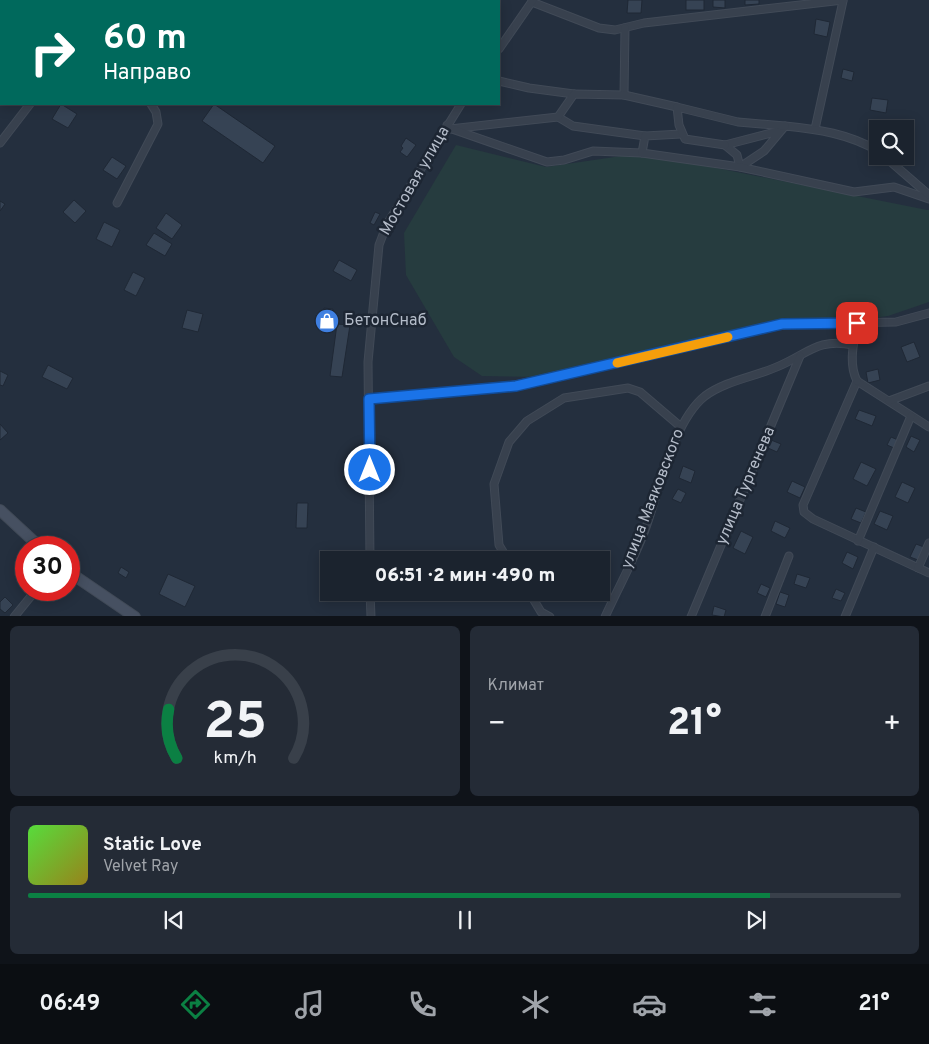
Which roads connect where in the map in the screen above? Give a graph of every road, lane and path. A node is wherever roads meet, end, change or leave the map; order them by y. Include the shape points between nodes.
1 (533, 1) edge
2 (843, 1) edge
3 (625, 28) junction
4 (500, 48) edge
5 (500, 81) edge
6 (574, 94) junction
7 (624, 95) junction
8 (29, 105) edge
9 (152, 105) edge
10 (460, 105) edge
11 (676, 107) junction
12 (558, 118) junction
13 (785, 126) junction
14 (449, 127) junction
15 (815, 129) junction
16 (779, 132) junction
17 (681, 134) junction
18 (645, 136) junction
19 (0, 143) edge
20 (725, 145) junction
21 (869, 146) edge
22 (642, 153) junction
23 (894, 165) edge
24 (740, 167) junction
25 (929, 197) edge
26 (117, 203) dead end
27 (929, 314) edge
28 (857, 323) junction
29 (853, 345) junction
30 (800, 356) junction
31 (857, 381) junction
32 (929, 386) edge
33 (369, 399) junction
34 (889, 401) junction
35 (911, 416) junction
36 (681, 427) junction
37 (929, 427) edge
38 (0, 510) edge
39 (28, 536) edge
40 (858, 541) junction
41 (929, 543) edge
42 (874, 547) junction
43 (370, 551) edge
44 (503, 551) edge
45 (789, 556) dead end
46 (918, 568) junction
47 (929, 573) edge
48 (80, 579) edge
49 (27, 601) edge
50 (370, 601) edge
51 (534, 601) edge
52 (14, 616) edge
53 (135, 616) edge
54 (370, 616) edge
55 (550, 616) edge
56 (604, 616) edge
57 (691, 616) edge
58 (764, 616) edge
59 (844, 616) edge

1 - 3 street via 599,28
1 - 4 street
2 - 3 street via 644,23
2 - 15 street
3 - 7 street
5 - 6 street
6 - 7 street
6 - 12 street
7 - 11 street
8 - 19 street
9 - 26 street via 158,124
10 - 14 street, Мостовая улица
11 - 13 street via 738,122
11 - 17 street
12 - 14 street
12 - 18 street via 573,126
13 - 15 street
13 - 16 street
14 - 22 street via 547,162 593,151
14 - 33 street, Мостовая улица via 387,224 378,245 368,362
15 - 21 street
16 - 20 street
16 - 24 street via 764,150
17 - 18 street
17 - 20 street via 685,139
18 - 22 street
20 - 24 street via 737,155
22 - 24 street
23 - 25 street
24 - 25 street via 854,192 894,187
27 - 28 street via 896,322
28 - 29 street
28 - 33 street via 782,324 516,386
29 - 30 street, улица Маяковского via 830,342
29 - 31 street via 853,371
30 - 36 street, улица Маяковского via 706,396 692,409
30 - 57 street, улица Тургенева
31 - 34 street
31 - 40 street via 803,505 804,512
32 - 34 street
33 - 43 street, Мостовая улица
34 - 35 street
35 - 37 street
35 - 40 street
36 - 44 street via 640,392 628,388 564,398 527,421 509,442 494,484 499,545
36 - 56 street, улица Маяковского via 644,532
38 - 39 main road
40 - 42 street
41 - 46 street
42 - 46 street
42 - 59 street
45 - 58 street
46 - 47 street
48 - 53 main road
49 - 52 street
50 - 54 street
51 - 55 street via 541,612

